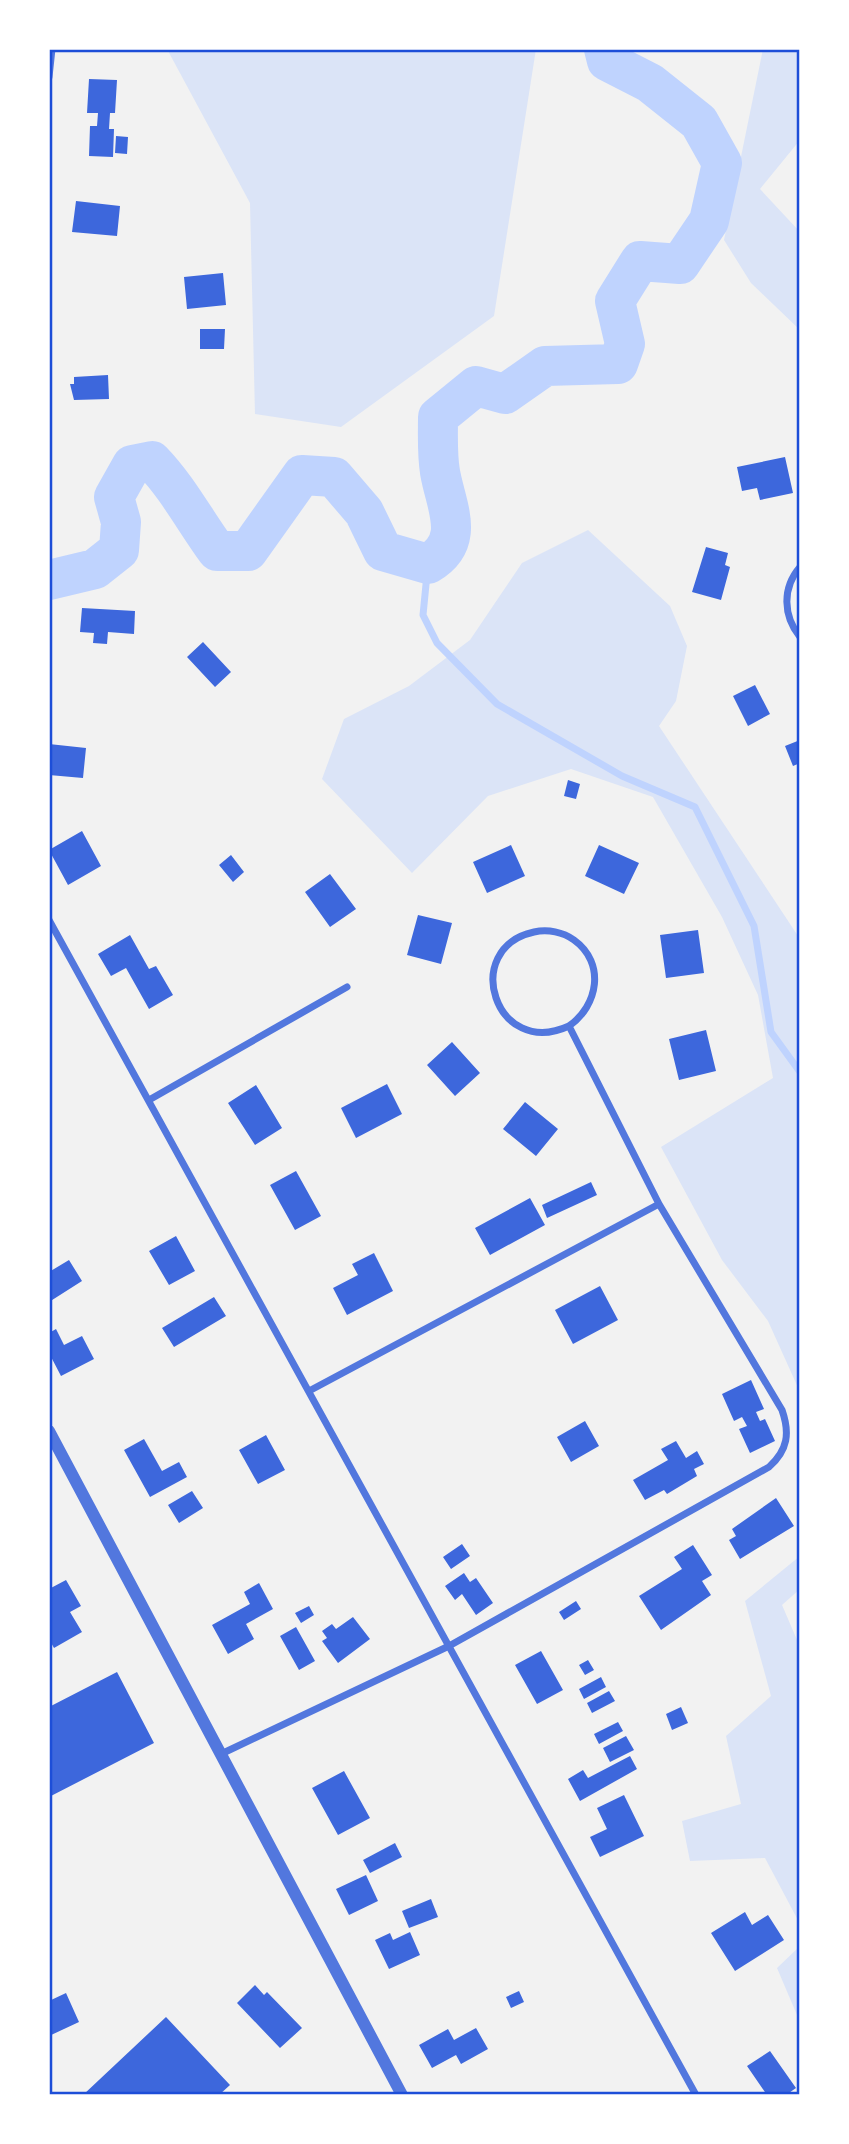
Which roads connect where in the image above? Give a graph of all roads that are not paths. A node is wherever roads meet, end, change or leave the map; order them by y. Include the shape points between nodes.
1 (52, 49) edge
2 (49, 77) edge
3 (800, 567) edge
4 (800, 637) edge
5 (49, 920) edge
6 (347, 987) dead end
7 (569, 1026) junction
8 (149, 1100) junction
9 (659, 1204) junction
10 (309, 1391) junction
11 (49, 1431) edge
12 (449, 1646) junction
13 (221, 1754) junction
14 (402, 2095) edge
15 (696, 2095) edge

1 - 2 street
3 - 4 street via 790,582 786,604
5 - 8 street
6 - 8 street
7 - 7 street via 593,998 591,962 574,940 557,932 521,936 506,946 496,961 492,979 498,1006 509,1020 525,1029 543,1033
7 - 9 street
8 - 10 street
9 - 10 street
9 - 12 street via 782,1410 787,1429 785,1449 769,1467
10 - 12 street
11 - 13 street
12 - 13 street
12 - 15 street
13 - 14 street

